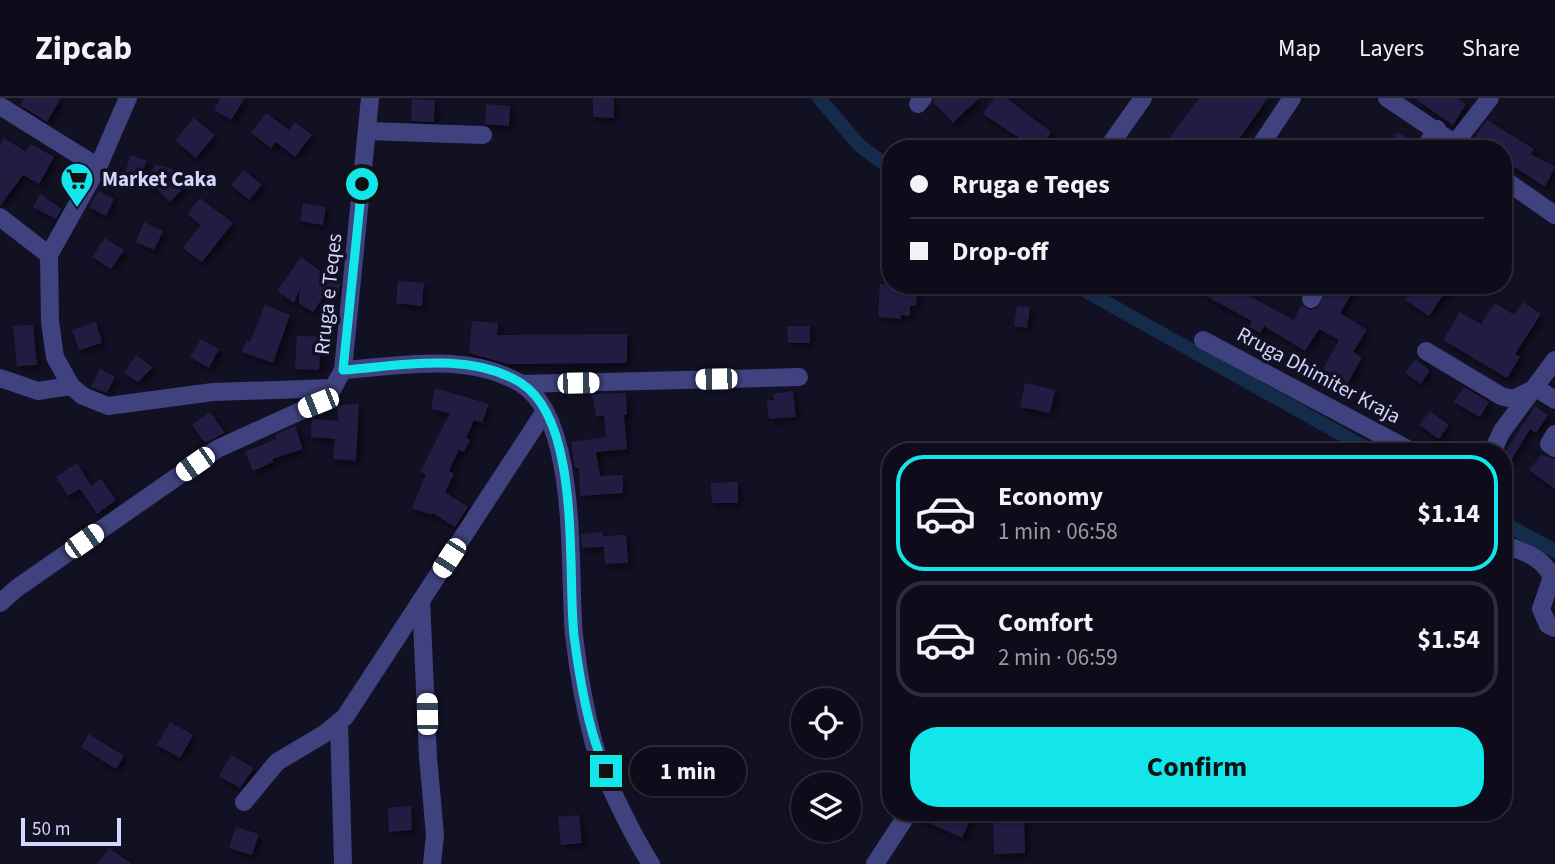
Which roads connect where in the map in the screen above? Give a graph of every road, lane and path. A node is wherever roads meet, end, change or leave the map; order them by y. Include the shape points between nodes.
1 (128, 98) edge
2 (370, 98) edge
3 (1143, 98) edge
4 (1292, 98) edge
5 (1387, 98) edge
6 (1490, 98) edge
7 (0, 106) edge
8 (1437, 129) junction
9 (367, 131) junction
10 (483, 135) dead end
11 (1113, 140) edge
12 (1264, 140) edge
13 (1430, 140) edge
14 (1451, 140) edge
15 (1463, 140) edge
16 (98, 167) junction
17 (1512, 184) edge
18 (1555, 215) edge
19 (0, 217) edge
20 (49, 255) junction
21 (1203, 340) dead end
22 (1426, 351) dead end
23 (1555, 360) edge
24 (343, 370) junction
25 (799, 377) dead end
26 (0, 378) edge
27 (522, 384) junction
28 (71, 386) junction
29 (333, 388) junction
30 (1536, 388) junction
31 (1555, 400) edge
32 (545, 411) junction
33 (1555, 434) edge
34 (1396, 443) edge
35 (1496, 443) edge
36 (1555, 448) edge
37 (1512, 548) edge
38 (421, 600) junction
39 (0, 603) edge
40 (1555, 628) edge
41 (339, 722) junction
42 (244, 802) dead end
43 (903, 821) edge
44 (343, 864) edge
45 (432, 864) edge
46 (651, 864) edge
47 (875, 864) edge

1 - 16 street
2 - 9 street, Rruga e Teqes
3 - 11 street
4 - 12 street
5 - 8 street
6 - 15 street
7 - 16 street
8 - 13 street
8 - 14 street
9 - 10 street
9 - 24 street, Rruga e Teqes
16 - 20 street
17 - 18 street
19 - 20 street
20 - 28 street via 55,357
21 - 34 street, Rruga Dhimiter Kraja
22 - 30 street via 1502,396 1513,399
23 - 30 street
24 - 27 street via 442,362 485,369
24 - 29 street, Rruga e Teqes
25 - 27 street
26 - 28 street via 38,391
27 - 32 street
28 - 29 street via 108,406 213,392
29 - 39 street, Rruga e Teqes via 318,403 217,449
30 - 31 street
30 - 35 street
32 - 38 street
32 - 46 street via 563,462 574,637 595,746
33 - 36 street via 1549,444
37 - 40 street via 1547,566 1552,577 1541,609 1548,625
38 - 41 street
38 - 45 street via 435,835
41 - 42 street via 277,762
41 - 44 street
43 - 47 street

